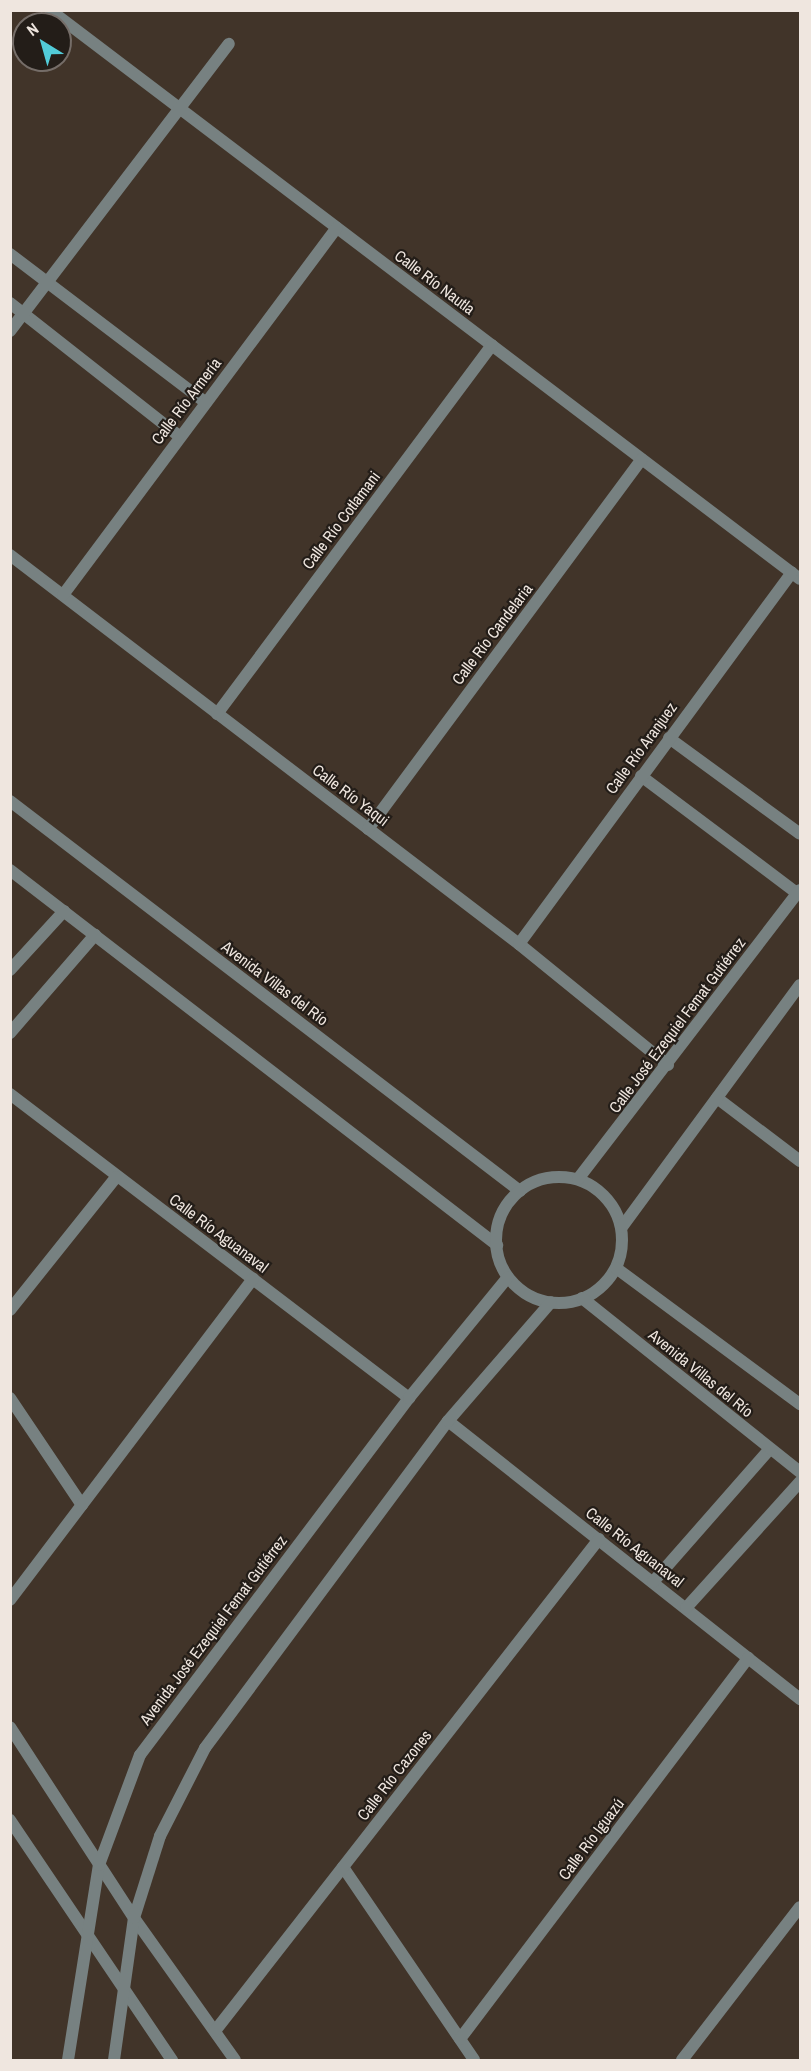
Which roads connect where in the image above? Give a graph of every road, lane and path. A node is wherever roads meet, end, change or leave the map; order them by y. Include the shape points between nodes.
1 (50, 10) edge
2 (229, 44) dead end
3 (180, 109) junction
4 (337, 228) junction
5 (10, 254) edge
6 (47, 282) junction
7 (10, 303) edge
8 (24, 314) junction
9 (10, 331) edge
10 (492, 345) junction
11 (206, 403) junction
12 (180, 437) junction
13 (642, 459) junction
14 (10, 555) edge
15 (796, 576) edge
16 (63, 595) junction
17 (218, 714) junction
18 (669, 738) junction
19 (640, 776) junction
20 (10, 801) edge
21 (368, 829) junction
22 (801, 834) edge
23 (10, 870) edge
24 (799, 892) edge
25 (64, 911) junction
26 (95, 935) junction
27 (519, 944) junction
28 (10, 970) edge
29 (801, 985) edge
30 (10, 1033) edge
31 (668, 1065) junction
32 (10, 1094) edge
33 (717, 1098) junction
34 (801, 1161) edge
35 (116, 1177) junction
36 (578, 1179) junction
37 (520, 1191) junction
38 (622, 1227) junction
39 (497, 1245) junction
40 (616, 1268) junction
41 (508, 1277) junction
42 (253, 1280) junction
43 (582, 1298) junction
44 (550, 1302) junction
45 (10, 1310) edge
46 (10, 1398) edge
47 (409, 1398) junction
48 (801, 1404) edge
49 (448, 1421) junction
50 (770, 1449) junction
51 (801, 1472) edge
52 (801, 1482) edge
53 (82, 1505) junction
54 (599, 1539) junction
55 (653, 1582) junction
56 (10, 1600) edge
57 (686, 1608) junction
58 (748, 1658) junction
59 (801, 1699) edge
60 (10, 1727) edge
61 (10, 1820) edge
62 (99, 1865) junction
63 (343, 1867) junction
64 (801, 1907) edge
65 (134, 1918) junction
66 (86, 1932) junction
67 (124, 1989) junction
68 (215, 2031) junction
69 (460, 2039) junction
70 (68, 2061) edge
71 (114, 2061) edge
72 (172, 2061) edge
73 (235, 2061) edge
74 (474, 2061) edge
75 (682, 2061) edge

1 - 3 street, Calle Río Nautla
2 - 3 street
3 - 4 street, Calle Río Nautla
3 - 6 street
4 - 10 street, Calle Río Nautla
4 - 11 street, Calle Río Armería
5 - 6 street
6 - 8 street
6 - 11 street
7 - 8 street
8 - 9 street
8 - 12 street
10 - 13 street, Calle Río Nautla
10 - 17 street, Calle Río Cotlamani
11 - 12 street, Calle Río Armería
12 - 16 street, Calle Río Armería
13 - 15 street, Calle Río Nautla
13 - 21 street, Calle Río Candelaria
14 - 16 street, Calle Río Yaqui
15 - 18 street, Calle Río Aranjuez
16 - 17 street, Calle Río Yaqui
17 - 21 street, Calle Río Yaqui
18 - 19 street, Calle Río Aranjuez
18 - 22 street
19 - 24 street
19 - 27 street, Calle Río Aranjuez
20 - 37 street, Avenida Villas del Río
21 - 27 street, Calle Río Yaqui
23 - 25 street
24 - 31 street, Calle José Ezequiel Femat Gutiérrez
25 - 26 street
25 - 28 street
26 - 30 street
26 - 39 street
27 - 31 street, Calle Río Yaqui
29 - 33 street
31 - 36 street, Calle José Ezequiel Femat Gutiérrez
32 - 35 street, Calle Río Aguanaval
33 - 34 street
33 - 38 street
35 - 42 street, Calle Río Aguanaval
35 - 45 street
36 - 37 street via 540,1179
36 - 38 street via 604,1195
37 - 39 street via 505,1207 498,1225
38 - 40 street
39 - 41 street
40 - 43 street via 597,1290
40 - 48 street, Avenida Villas del Río
41 - 44 street via 533,1297
41 - 47 street, Avenida José Ezequiel Femat Gutiérrez
42 - 47 street, Calle Río Aguanaval
42 - 53 street
43 - 44 street
43 - 50 street, Avenida Villas del Río
44 - 49 street
46 - 53 street
47 - 62 street, Avenida José Ezequiel Femat Gutiérrez via 140,1755
49 - 54 street, Calle Río Aguanaval
49 - 65 street via 205,1748 160,1836
50 - 51 street, Avenida Villas del Río
50 - 55 street
52 - 57 street
53 - 56 street
54 - 55 street, Calle Río Aguanaval
54 - 63 street, Calle Río Cazones
55 - 57 street, Calle Río Aguanaval
57 - 58 street, Calle Río Aguanaval
58 - 59 street, Calle Río Aguanaval
58 - 69 street, Calle Río Iguazú
60 - 62 street
61 - 66 street
62 - 65 street
62 - 66 street, Avenida José Ezequiel Femat Gutiérrez
63 - 68 street, Calle Río Cazones
63 - 69 street
64 - 75 street
65 - 67 street
65 - 68 street
66 - 67 street
66 - 70 street, Avenida José Ezequiel Femat Gutiérrez
67 - 71 street
67 - 72 street
68 - 73 street
69 - 74 street

